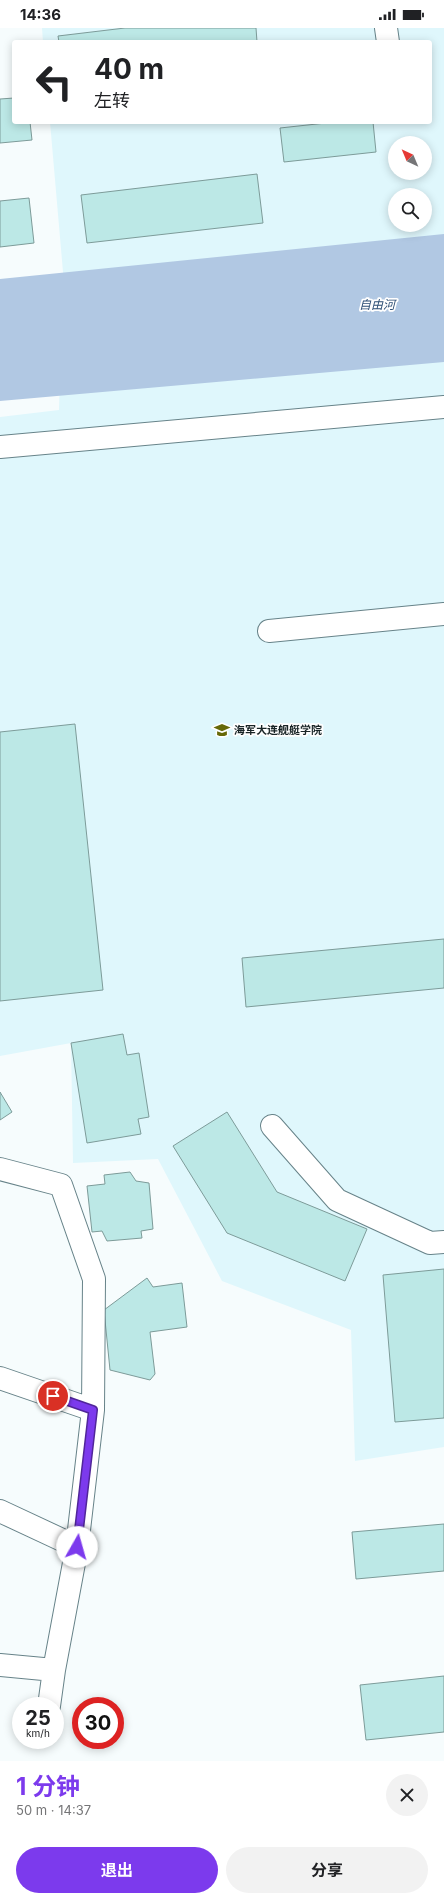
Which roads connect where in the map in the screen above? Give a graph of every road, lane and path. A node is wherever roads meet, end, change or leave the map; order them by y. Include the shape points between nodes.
1 (386, 28) edge
2 (388, 40) edge
3 (444, 407) edge
4 (0, 447) edge
5 (444, 614) edge
6 (269, 631) dead end
7 (272, 1126) dead end
8 (0, 1169) edge
9 (444, 1242) edge
10 (0, 1378) edge
11 (93, 1410) junction
12 (0, 1511) edge
13 (77, 1547) junction
14 (0, 1665) edge
15 (54, 1670) junction
16 (50, 1697) edge

1 - 2 street
3 - 4 street
5 - 6 street
7 - 9 street via 337,1200 430,1243
8 - 11 street via 61,1185 94,1279
10 - 11 street
11 - 13 street
12 - 13 street
13 - 15 street
14 - 15 street
15 - 16 street

